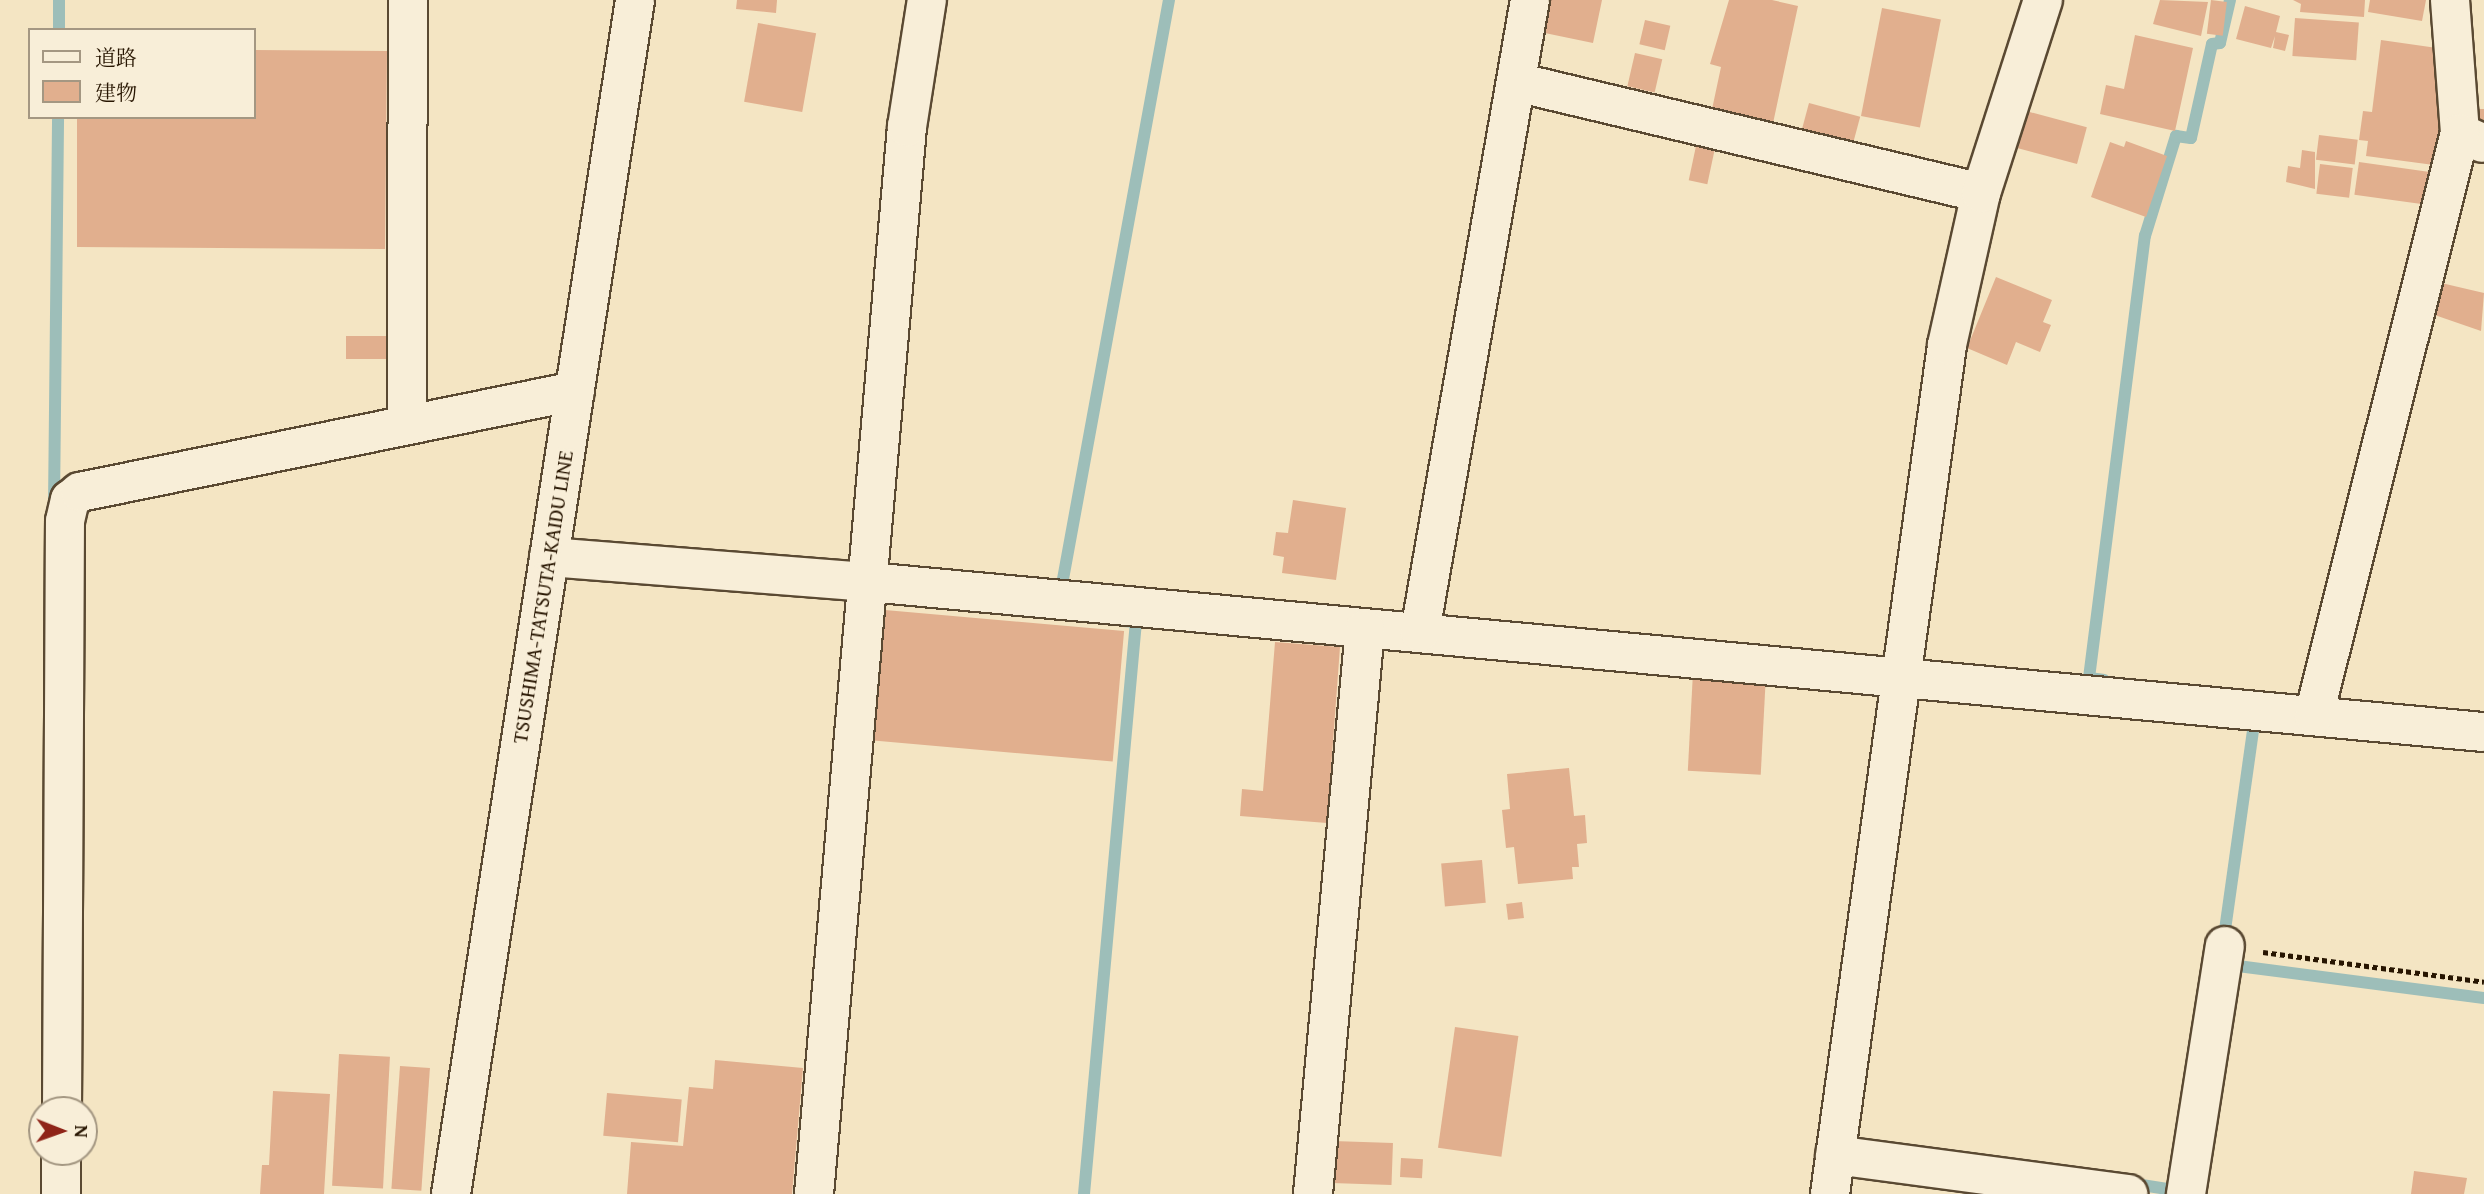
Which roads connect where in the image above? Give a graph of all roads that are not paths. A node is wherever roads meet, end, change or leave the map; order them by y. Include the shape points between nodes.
1 (408, 0) edge
2 (635, 0) edge
3 (927, 0) edge
4 (1530, 0) edge
5 (2043, 0) edge
6 (2449, 0) edge
7 (1516, 82) junction
8 (2472, 139) edge
9 (1981, 193) junction
10 (575, 391) junction
11 (407, 425) junction
12 (549, 557) junction
13 (869, 582) junction
14 (1364, 629) junction
15 (1420, 632) junction
16 (1901, 676) junction
17 (2314, 715) junction
18 (2484, 732) edge
19 (2225, 946) road end
20 (62, 1096) edge
21 (1835, 1155) junction
22 (61, 1166) edge
23 (1990, 1185) edge
24 (61, 1194) edge
25 (451, 1194) edge
26 (814, 1194) edge
27 (1313, 1194) edge
28 (1830, 1194) edge
29 (2128, 1194) edge
30 (2186, 1194) edge

1 - 11 street
2 - 10 street, TSUSHIMA-TATSUTA-KAIDU LINE
3 - 13 street via 907,127
4 - 7 street
5 - 9 street
6 - 8 street
7 - 9 street
7 - 15 street
8 - 17 street
9 - 16 street via 1947,345
10 - 11 street
10 - 12 street, TSUSHIMA-TATSUTA-KAIDU LINE
11 - 20 street via 80,492 70,500 65,521
12 - 13 street
12 - 25 street, TSUSHIMA-TATSUTA-KAIDU LINE
13 - 14 street
13 - 26 street
14 - 15 street
14 - 27 street
15 - 16 street
16 - 17 street
16 - 21 street
17 - 18 street
19 - 30 street
21 - 23 street
21 - 28 street
22 - 24 street
23 - 29 street

